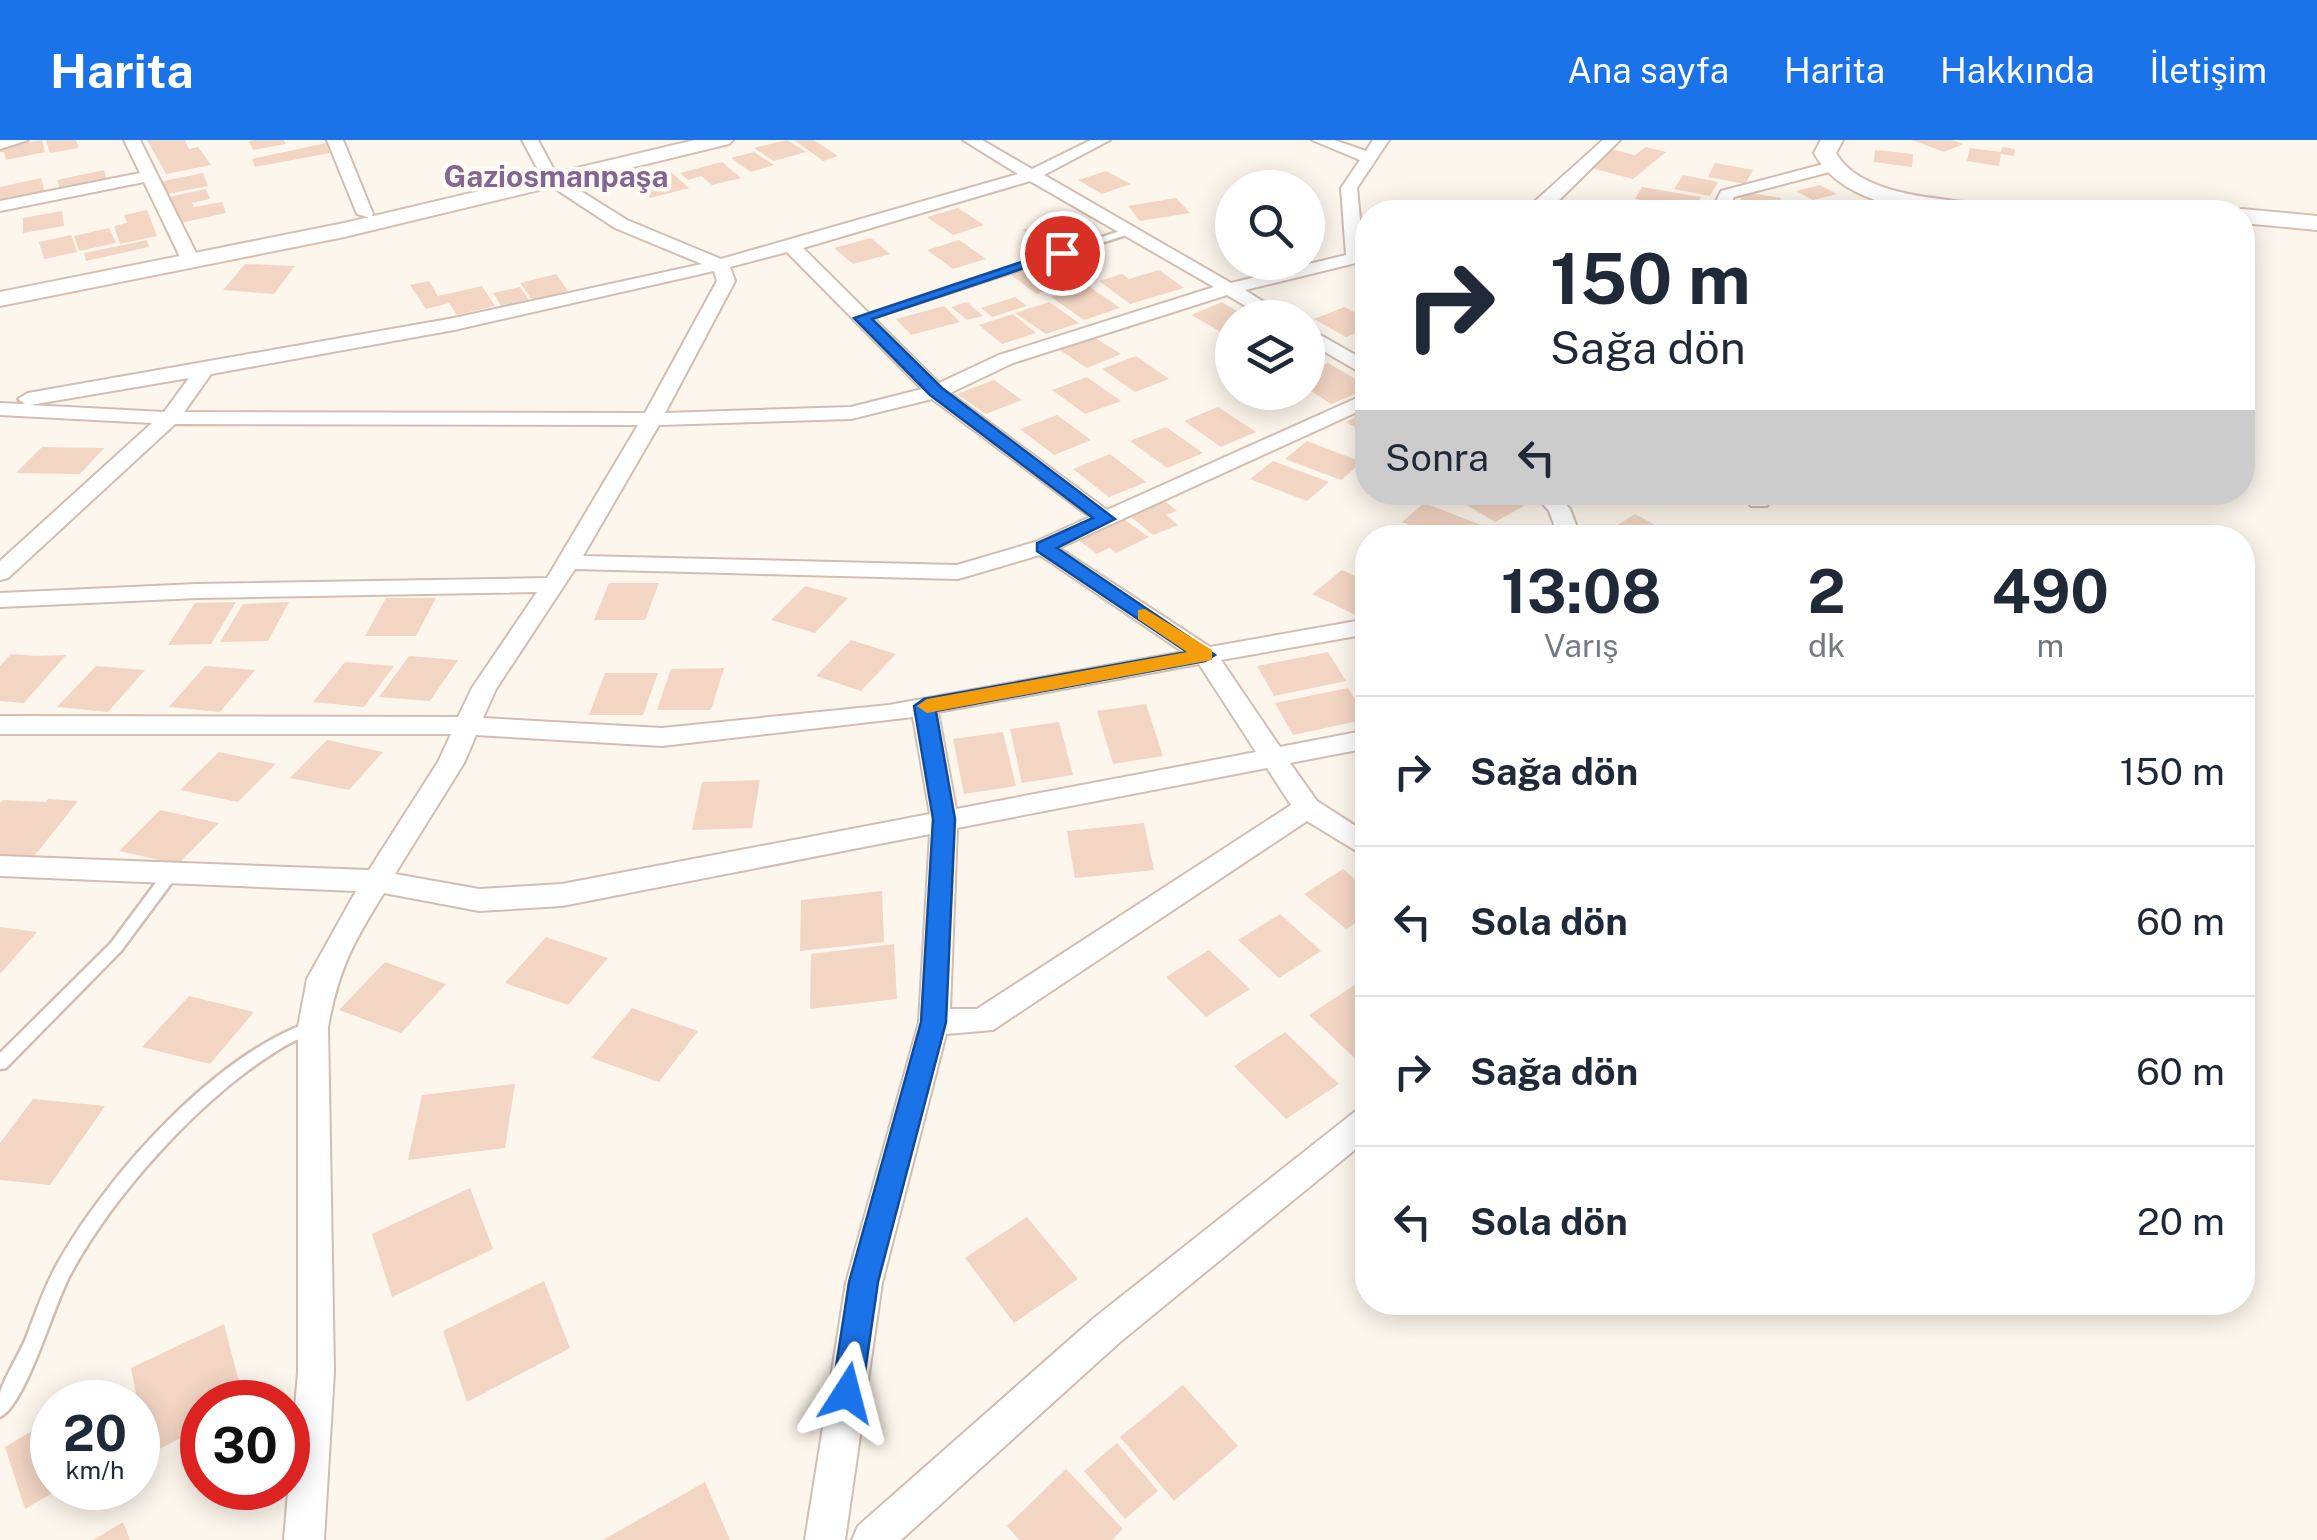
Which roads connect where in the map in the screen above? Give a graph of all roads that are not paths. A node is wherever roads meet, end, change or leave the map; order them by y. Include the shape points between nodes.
1 (20, 140) edge
2 (132, 140) edge
3 (335, 140) edge
4 (530, 140) edge
5 (685, 140) edge
6 (722, 140) edge
7 (970, 140) edge
8 (1102, 140) edge
9 (1320, 140) edge
10 (1382, 140) edge
11 (1612, 140) edge
12 (1832, 140) edge
13 (0, 144) edge
14 (1369, 158) junction
15 (1831, 167) junction
16 (148, 176) junction
17 (551, 176) junction
18 (1028, 176) junction
19 (1551, 200) edge
20 (1724, 200) edge
21 (1926, 200) edge
22 (0, 206) edge
23 (365, 214) junction
24 (2255, 217) edge
25 (2317, 223) edge
26 (1355, 225) edge
27 (1129, 231) junction
28 (792, 247) junction
29 (187, 256) junction
30 (1355, 257) edge
31 (721, 264) junction
32 (0, 286) edge
33 (1231, 288) junction
34 (0, 299) edge
35 (1251, 300) edge
36 (862, 318) junction
37 (1325, 344) edge
38 (1355, 363) edge
39 (205, 369) junction
40 (936, 392) junction
41 (1355, 405) edge
42 (0, 406) edge
43 (170, 418) junction
44 (652, 419) junction
45 (1106, 519) junction
46 (1043, 547) junction
47 (0, 573) edge
48 (561, 574) junction
49 (0, 600) edge
50 (1355, 628) edge
51 (1205, 655) junction
52 (924, 706) junction
53 (0, 725) edge
54 (468, 726) junction
55 (1355, 742) edge
56 (1278, 759) junction
57 (1307, 808) junction
58 (944, 819) junction
59 (1355, 839) edge
60 (0, 866) edge
61 (171, 874) junction
62 (376, 881) junction
63 (934, 1022) junction
64 (313, 1027) junction
65 (0, 1063) edge
66 (1355, 1130) edge
67 (0, 1408) edge
68 (304, 1540) edge
69 (825, 1540) edge
70 (872, 1540) edge

1 - 13 street
2 - 16 street
3 - 23 street
4 - 17 street
5 - 17 main road
6 - 17 main road
7 - 18 street
8 - 18 street
9 - 14 street
10 - 14 street
11 - 19 street
12 - 15 main road via 1825,153
14 - 26 street via 1348,188
15 - 20 street
15 - 21 main road via 1874,190
16 - 22 street
16 - 29 street
17 - 23 main road
17 - 29 main road
17 - 31 street via 621,224
18 - 27 street
18 - 28 street
23 - 29 main road
24 - 25 main road
27 - 33 street
27 - 36 lane
28 - 31 street
28 - 36 street
29 - 32 main road
29 - 34 main road
30 - 33 street
31 - 39 street via 502,316
31 - 44 street via 726,281
33 - 35 street
33 - 40 street via 1006,359
36 - 40 street
37 - 38 street
39 - 42 street
39 - 43 street
40 - 44 street via 851,413
40 - 45 street
41 - 45 street
42 - 43 street
43 - 44 street
43 - 47 street
44 - 48 street
45 - 46 street
46 - 48 street via 958,572
46 - 51 street
48 - 49 street
48 - 54 street via 484,688
50 - 51 street
51 - 52 street
51 - 56 street
52 - 54 street via 662,737
52 - 58 street
53 - 54 street
54 - 62 street
55 - 56 street
56 - 57 street
56 - 58 street
57 - 59 street
57 - 63 street via 982,1021
58 - 62 street via 562,896 479,900
58 - 63 street
60 - 61 street
61 - 62 street
61 - 65 lane via 116,947
62 - 64 street via 322,979
63 - 69 street via 864,1282
64 - 67 lane via 276,1040 233,1070 117,1190 65,1266
64 - 68 street via 316,1372
66 - 70 street via 1106,1330

